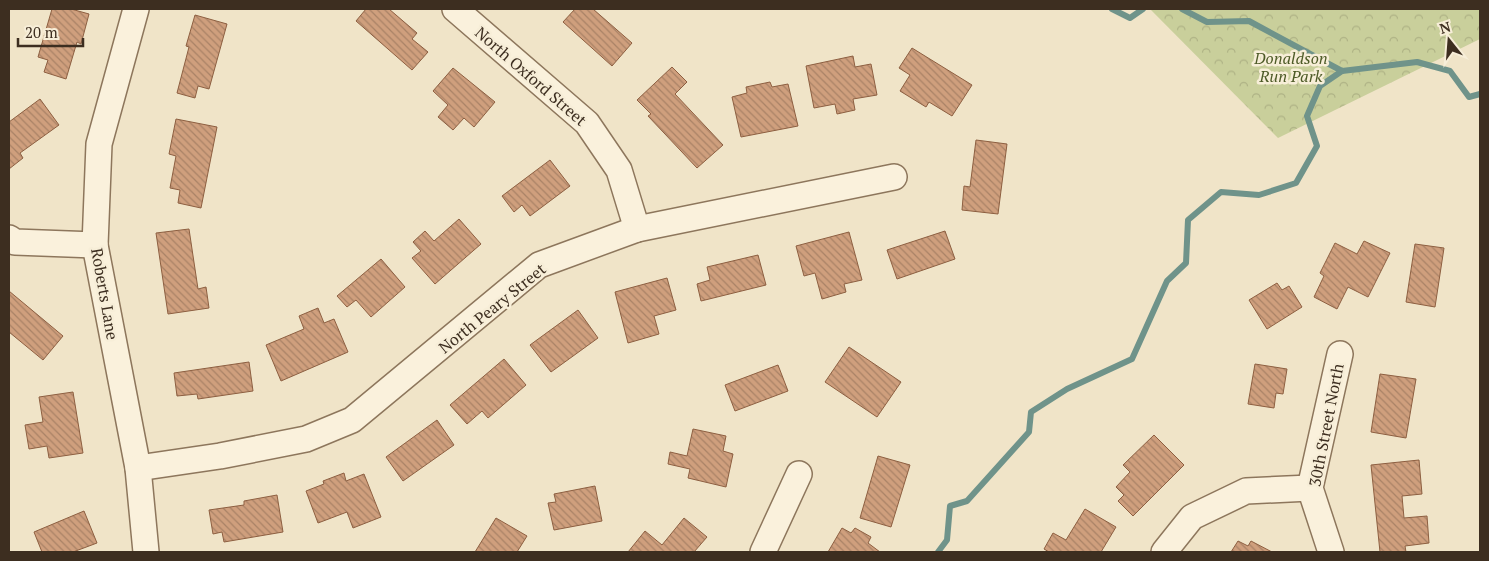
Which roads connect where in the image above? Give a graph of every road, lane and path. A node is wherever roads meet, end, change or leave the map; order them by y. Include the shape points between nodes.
1 (136, 9) edge
2 (455, 9) edge
3 (894, 177) dead end
4 (637, 229) junction
5 (9, 238) edge
6 (95, 245) junction
7 (1340, 354) dead end
8 (138, 468) junction
9 (799, 474) dead end
10 (1310, 488) junction
11 (146, 552) edge
12 (763, 552) edge
13 (1164, 552) edge
14 (1331, 552) edge

1 - 6 street, Roberts Lane via 99,144
2 - 4 street, North Oxford Street via 587,123 619,170
3 - 4 street, North Peary Street
4 - 8 street, North Peary Street via 539,265 352,420 306,439
5 - 6 street via 15,242
6 - 8 street, Roberts Lane
7 - 10 street, 30th Street North
8 - 11 street, Roberts Lane
9 - 12 street
10 - 13 street via 1246,491 1192,517
10 - 14 street, 30th Street North

